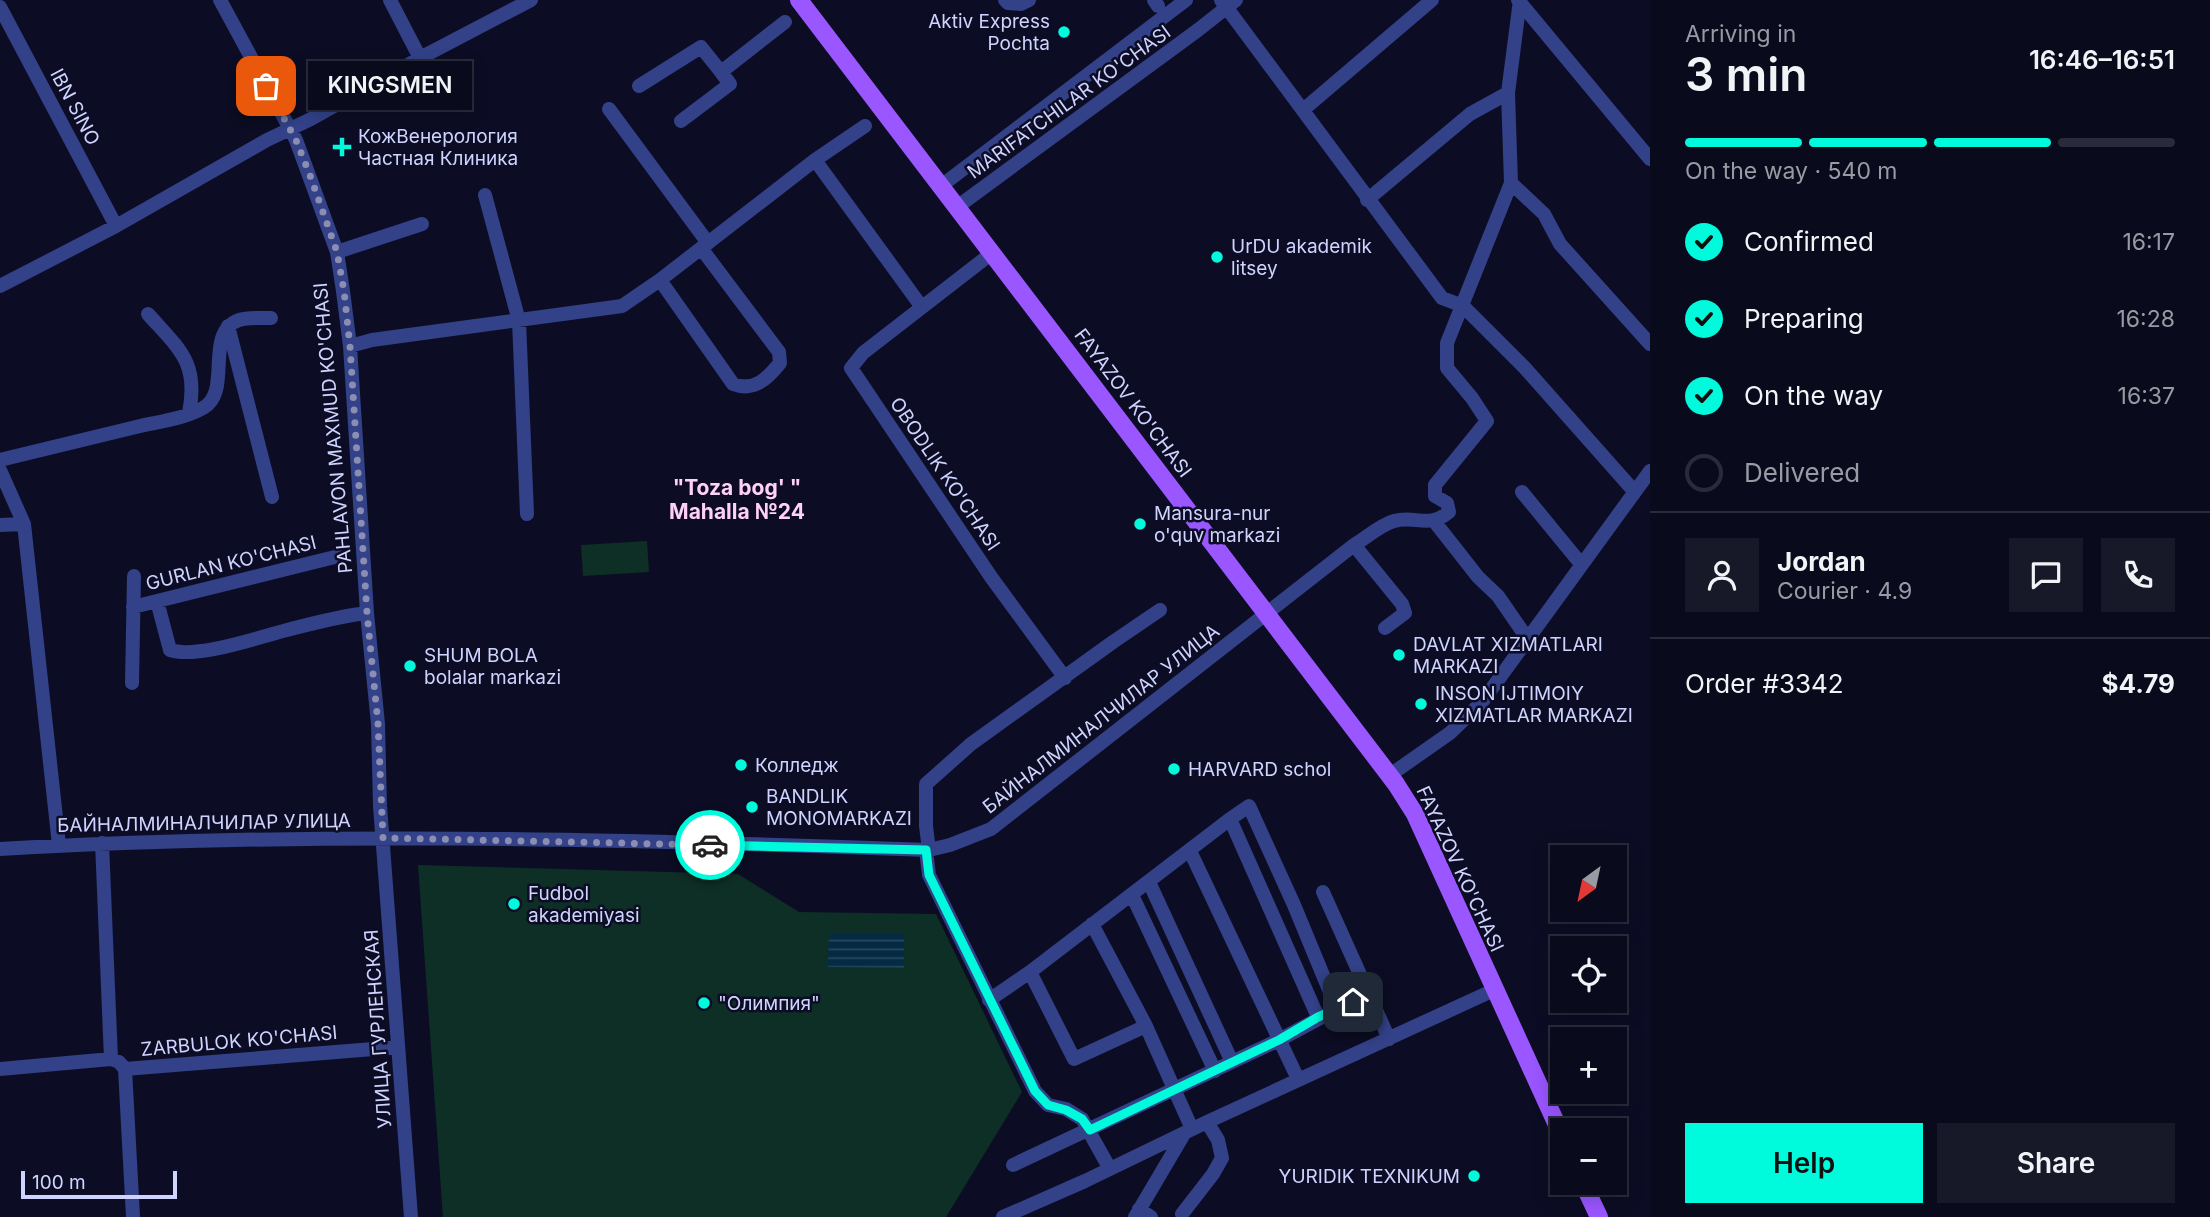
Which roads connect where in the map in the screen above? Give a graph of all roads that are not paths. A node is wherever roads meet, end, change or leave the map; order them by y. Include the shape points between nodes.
1 (220, 0) edge
2 (390, 0) edge
3 (531, 0) edge
4 (799, 0) edge
5 (1005, 0) edge
6 (1029, 0) edge
7 (1186, 0) edge
8 (1432, 0) edge
9 (1520, 1) edge
10 (1228, 3) edge
11 (0, 7) edge
12 (785, 22) dead end
13 (420, 58) junction
14 (721, 72) junction
15 (639, 86) dead end
16 (1508, 93) junction
17 (609, 109) dead end
18 (1303, 110) junction
19 (681, 121) dead end
20 (865, 126) dead end
21 (289, 129) junction
22 (1650, 159) edge
23 (816, 160) junction
24 (1511, 183) junction
25 (941, 186) junction
26 (485, 195) dead end
27 (1367, 201) junction
28 (957, 207) junction
29 (422, 224) dead end
30 (116, 226) junction
31 (704, 246) junction
32 (337, 252) junction
33 (992, 253) junction
34 (660, 280) junction
35 (0, 286) edge
36 (921, 306) junction
37 (1463, 306) junction
38 (148, 314) dead end
39 (271, 318) dead end
40 (519, 321) junction
41 (228, 326) junction
42 (1650, 344) edge
43 (350, 346) junction
44 (189, 412) junction
45 (0, 460) edge
46 (0, 470) edge
47 (1650, 471) edge
48 (1634, 491) junction
49 (1522, 492) dead end
50 (272, 497) dead end
51 (527, 514) dead end
52 (1434, 521) junction
53 (24, 524) junction
54 (0, 525) edge
55 (1354, 545) junction
56 (340, 556) dead end
57 (1581, 564) junction
58 (134, 576) dead end
59 (157, 601) junction
60 (133, 607) junction
61 (1160, 610) dead end
62 (367, 613) junction
63 (1267, 614) junction
64 (1385, 628) dead end
65 (1527, 638) junction
66 (1065, 678) junction
67 (132, 683) dead end
68 (1390, 775) junction
69 (1230, 819) junction
70 (383, 838) junction
71 (102, 843) junction
72 (58, 845) junction
73 (0, 849) edge
74 (927, 850) junction
75 (1190, 851) junction
76 (1149, 882) junction
77 (1323, 892) dead end
78 (1132, 895) junction
79 (1092, 924) junction
80 (1030, 972) junction
81 (1494, 990) junction
82 (1370, 996) junction
83 (989, 1000) junction
84 (1337, 1009) junction
85 (1318, 1017) junction
86 (1146, 1026) junction
87 (1389, 1039) junction
88 (1279, 1040) junction
89 (398, 1048) junction
90 (111, 1059) junction
91 (1232, 1062) junction
92 (0, 1069) edge
93 (125, 1069) junction
94 (1215, 1070) junction
95 (1298, 1079) junction
96 (1175, 1089) junction
97 (1554, 1118) edge
98 (1207, 1122) junction
99 (1090, 1130) junction
100 (1189, 1130) junction
101 (1013, 1165) dead end
102 (1110, 1169) junction
103 (1589, 1195) edge
104 (1142, 1214) edge
105 (1182, 1214) dead end
106 (133, 1217) edge
107 (411, 1217) edge
108 (1003, 1217) edge
109 (1599, 1217) edge

1 - 21 street, PAHLAVON MAXMUD KO'CHASI
2 - 13 street
3 - 13 street
4 - 25 main road, FAYAZOV KO'CHASI
5 - 6 street via 1021,4
7 - 25 street, MARIFATCHILAR KO'CHASI
8 - 18 street
9 - 16 street
9 - 22 street
10 - 18 street
10 - 28 street, MARIFATCHILAR KO'CHASI
11 - 30 street, IBN SINO
12 - 14 street
13 - 21 street
14 - 15 street via 701,47
14 - 19 street via 730,84
16 - 24 street
16 - 27 street via 1471,114
17 - 31 street
18 - 27 street
20 - 23 street
21 - 30 street
21 - 32 street, PAHLAVON MAXMUD KO'CHASI
23 - 31 street
23 - 36 street
24 - 37 street
24 - 42 street via 1544,214 1560,244
25 - 28 main road, FAYAZOV KO'CHASI
26 - 40 street
27 - 37 street via 1442,298
28 - 33 main road, FAYAZOV KO'CHASI
29 - 32 street
30 - 35 street
31 - 34 street
31 - 34 street via 779,352 780,363 771,374 751,387 733,384
32 - 43 street, PAHLAVON MAXMUD KO'CHASI
33 - 36 street, OBODLIK KO'CHASI
33 - 63 main road, FAYAZOV KO'CHASI
34 - 40 street via 622,306
36 - 66 street, OBODLIK KO'CHASI via 863,353 851,369
37 - 48 street via 1545,389
37 - 52 street via 1447,343 1447,368 1487,421 1435,485 1435,496 1447,503 1449,512
38 - 44 street via 189,365
39 - 41 street via 241,319
40 - 43 street
40 - 51 street
41 - 44 street via 219,346 214,397 204,408
41 - 50 street
43 - 62 street, PAHLAVON MAXMUD KO'CHASI
44 - 45 street
46 - 53 street
47 - 48 street
48 - 57 street
49 - 57 street
52 - 55 street, БАЙНАЛМИНАЛЧИЛАР УЛИЦА via 1395,521
52 - 65 street
53 - 54 street
53 - 72 street
55 - 63 street, БАЙНАЛМИНАЛЧИЛАР УЛИЦА
55 - 64 street via 1402,604 1405,613
56 - 59 street, GURLAN KO'CHASI
57 - 65 street
58 - 60 street, GURLAN KO'CHASI
59 - 60 street, GURLAN KO'CHASI
59 - 62 street via 170,650 180,653
60 - 67 street, GURLAN KO'CHASI
61 - 66 street
62 - 70 street, PAHLAVON MAXMUD KO'CHASI
63 - 68 main road, FAYAZOV KO'CHASI
63 - 74 street, БАЙНАЛМИНАЛЧИЛАР УЛИЦА via 991,828
65 - 68 street via 1482,702 1450,733
66 - 74 street via 971,744 926,784
68 - 81 main road, FAYAZOV KO'CHASI via 1415,814
69 - 75 street
69 - 84 street via 1248,806
69 - 85 street
70 - 71 street, БАЙНАЛМИНАЛЧИЛАР УЛИЦА
70 - 74 street, БАЙНАЛМИНАЛЧИЛАР УЛИЦА
70 - 89 street, УЛИЦА ГУРЛЕНСКАЯ
71 - 72 street, БАЙНАЛМИНАЛЧИЛАР УЛИЦА
71 - 90 street
72 - 73 street, БАЙНАЛМИНАЛЧИЛАР УЛИЦА
74 - 83 street via 929,875
75 - 76 street
75 - 88 street
76 - 78 street
76 - 91 street
77 - 82 street
78 - 79 street
78 - 94 street
79 - 80 street
79 - 86 street
80 - 83 street
80 - 86 street via 1074,1059
81 - 87 street
81 - 97 main road, FAYAZOV KO'CHASI
82 - 84 street
82 - 87 street
83 - 99 street via 1035,1091 1048,1105 1082,1119
84 - 85 street
85 - 88 street
86 - 96 street
87 - 95 street
88 - 91 street
88 - 95 street
89 - 93 street, ZARBULOK KO'CHASI
89 - 107 street, УЛИЦА ГУРЛЕНСКАЯ
90 - 92 street
90 - 93 street, ZARBULOK KO'CHASI
91 - 94 street
93 - 106 street, ZARBULOK KO'CHASI
94 - 96 street
95 - 98 street
96 - 99 street
96 - 100 street
98 - 100 street
98 - 105 street via 1222,1158
99 - 101 street
99 - 102 street
100 - 102 street
100 - 104 street
102 - 108 street
103 - 109 main road

